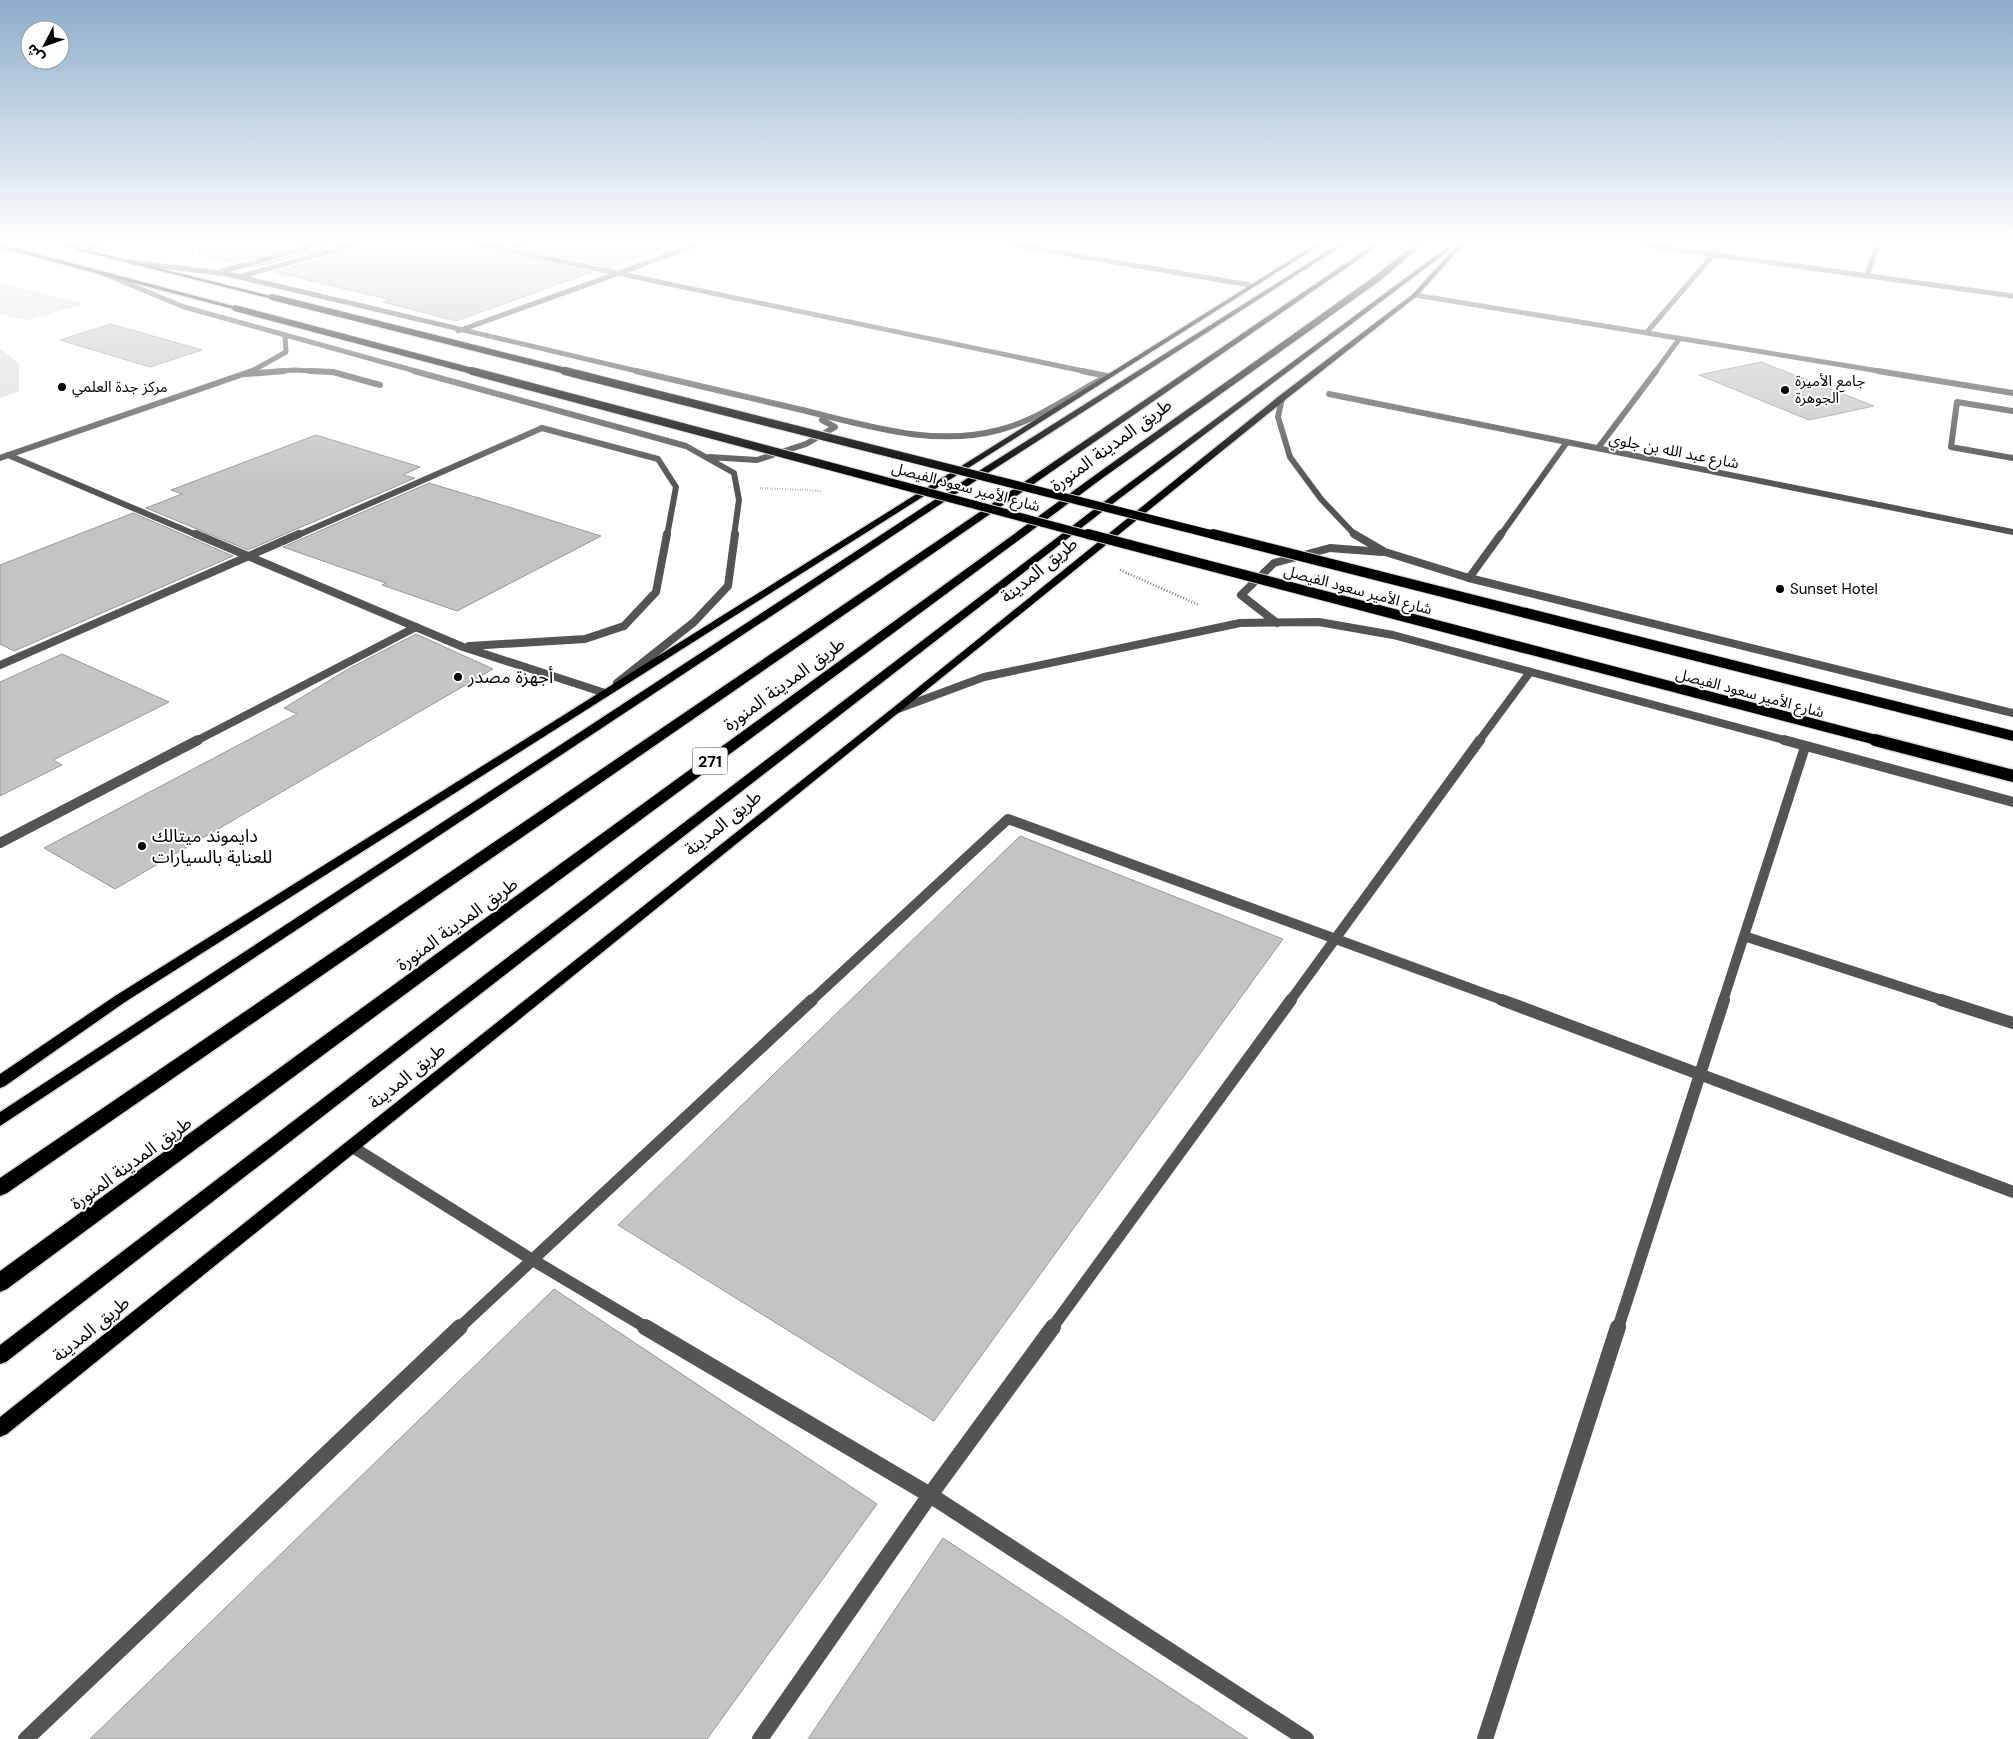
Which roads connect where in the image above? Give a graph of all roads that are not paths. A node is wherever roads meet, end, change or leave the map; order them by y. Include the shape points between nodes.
1 (242, 323) edge
2 (292, 323) edge
3 (375, 323) edge
4 (430, 323) edge
5 (477, 323) edge
6 (853, 323) edge
7 (1190, 323) edge
8 (1217, 323) edge
9 (1263, 323) edge
10 (1315, 323) edge
11 (1350, 323) edge
12 (1378, 323) edge
13 (1592, 323) edge
14 (1654, 323) edge
15 (458, 330) junction
16 (1646, 332) junction
17 (285, 335) junction
18 (1680, 338) junction
19 (246, 374) junction
20 (1107, 376) junction
21 (380, 385) dead end
22 (2013, 393) edge
23 (1329, 394) dead end
24 (1282, 398) junction
25 (2013, 411) edge
26 (814, 415) junction
27 (1567, 442) junction
28 (1598, 448) junction
29 (8, 455) junction
30 (706, 457) junction
31 (0, 458) edge
32 (2013, 458) edge
33 (978, 476) junction
34 (945, 497) junction
35 (1104, 506) junction
36 (1074, 531) junction
37 (2013, 532) edge
38 (1385, 552) junction
39 (249, 556) junction
40 (1469, 578) junction
41 (1277, 623) junction
42 (416, 627) junction
43 (463, 647) junction
44 (0, 665) edge
45 (1530, 672) junction
46 (605, 694) junction
47 (898, 709) junction
48 (2013, 713) edge
49 (2013, 736) edge
50 (1805, 747) junction
51 (2013, 776) edge
52 (2013, 802) edge
53 (0, 843) edge
54 (1744, 936) junction
55 (1335, 938) junction
56 (2013, 1023) edge
57 (1699, 1075) junction
58 (0, 1082) edge
59 (0, 1120) edge
60 (351, 1146) junction
61 (0, 1188) edge
62 (2013, 1192) edge
63 (531, 1258) junction
64 (0, 1283) edge
65 (0, 1356) edge
66 (0, 1428) edge
67 (930, 1495) junction
68 (26, 1739) edge
69 (760, 1739) edge
70 (1306, 1739) edge
71 (1484, 1739) edge

1 - 17 street
2 - 34 main road, شارع الأمير سعود الفيصل, bridge
3 - 33 main road, شارع الأمير سعود الفيصل, bridge
4 - 15 street
5 - 15 street
6 - 20 street
7 - 20 main road
8 - 33 main road
9 - 61 highway, طريق المدينة المنورة
10 - 64 highway, طريق المدينة المنورة / 271 via 1093,481
11 - 35 main road, طريق المدينة
12 - 24 main road, طريق المدينة
13 - 16 street
14 - 16 street
15 - 26 street
16 - 18 street
17 - 19 street via 286,352
17 - 30 street via 686,446
18 - 22 street
18 - 28 street
19 - 21 street via 294,370 333,372
19 - 29 street
20 - 26 street via 1011,427 980,434 894,432
20 - 46 main road via 984,457
23 - 27 street, شارع عبد الله بن جلوي
24 - 38 street via 1278,417 1290,457 1321,499 1356,536
24 - 47 main road, طريق المدينة
25 - 32 street via 1957,402 1951,447
26 - 30 street via 835,427 806,444 757,460
27 - 28 street, شارع عبد الله بن جلوي
27 - 40 street
28 - 37 street, شارع عبد الله بن جلوي
29 - 31 street
29 - 39 street
30 - 46 street via 734,473 739,500 728,586 694,622
33 - 34 main road
33 - 35 main road, شارع الأمير سعود الفيصل, bridge
34 - 36 main road, شارع الأمير سعود الفيصل, bridge
34 - 59 main road
35 - 36 main road, طريق المدينة
35 - 49 main road, شارع الأمير سعود الفيصل, bridge
36 - 51 main road, شارع الأمير سعود الفيصل, bridge
36 - 65 main road, طريق المدينة
38 - 40 street
38 - 41 street via 1330,548 1274,564 1241,595
39 - 42 street
39 - 43 street via 542,428 658,459 676,487 656,592 624,626 585,639
39 - 44 street
40 - 48 street
41 - 45 street via 1318,622 1393,635
41 - 47 street via 1240,623 984,677
42 - 43 street
42 - 53 street
43 - 46 street
45 - 50 street
45 - 55 street
46 - 58 main road via 120,999
47 - 60 main road, طريق المدينة
50 - 52 street
50 - 54 street
54 - 56 street
54 - 57 street
55 - 57 street
55 - 63 street via 1008,819
55 - 67 street
57 - 62 street
57 - 71 street
60 - 63 street
60 - 66 main road, طريق المدينة
63 - 67 street
63 - 68 street
67 - 69 street
67 - 70 street

